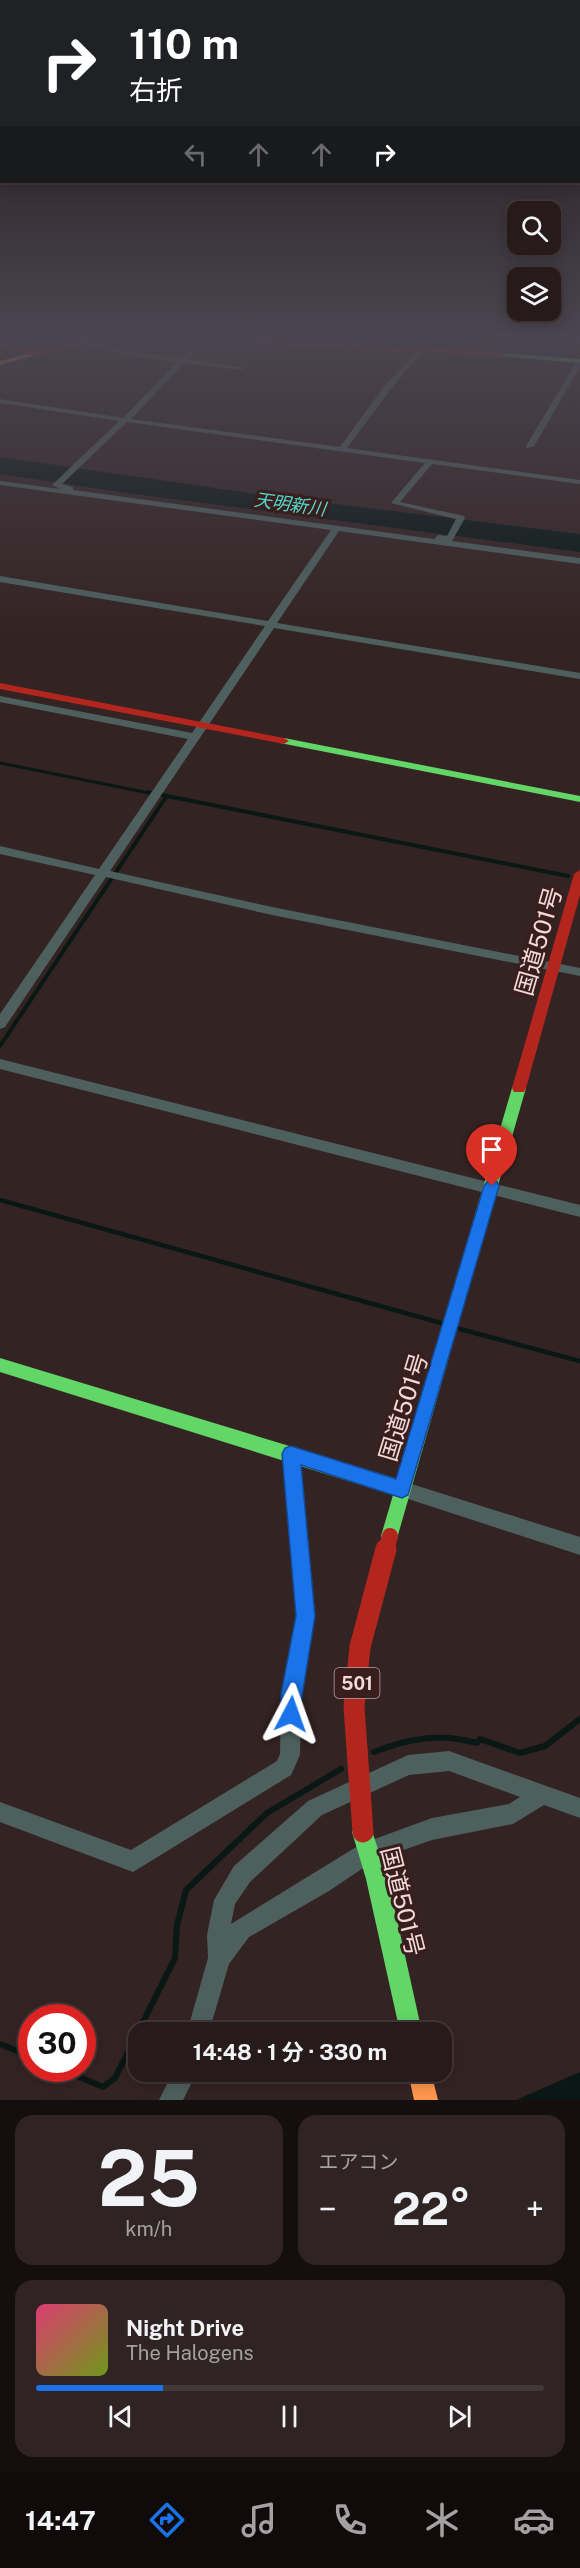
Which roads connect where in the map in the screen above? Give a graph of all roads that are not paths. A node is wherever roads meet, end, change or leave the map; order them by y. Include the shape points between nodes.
1 (108, 436) edge
2 (241, 436) edge
3 (352, 436) edge
4 (536, 436) edge
5 (530, 446) dead end
6 (342, 450) junction
7 (429, 463) junction
8 (580, 482) edge
9 (0, 483) edge
10 (95, 497) junction
11 (335, 530) junction
12 (404, 538) junction
13 (580, 561) edge
14 (0, 579) edge
15 (270, 624) junction
16 (580, 676) edge
17 (0, 686) edge
18 (0, 699) edge
19 (198, 731) junction
20 (580, 799) edge
21 (0, 850) edge
22 (104, 873) junction
23 (580, 874) edge
24 (554, 965) junction
25 (580, 972) edge
26 (0, 1024) edge
27 (0, 1064) edge
28 (492, 1186) junction
29 (580, 1211) edge
30 (0, 1365) edge
31 (291, 1454) junction
32 (402, 1489) junction
33 (580, 1546) edge
34 (543, 1794) junction
35 (580, 1808) edge
36 (0, 1812) edge
37 (366, 1842) junction
38 (219, 1958) junction
39 (201, 2022) edge
40 (409, 2022) edge
41 (180, 2082) edge
42 (422, 2082) edge
43 (171, 2100) edge
44 (426, 2100) edge

1 - 10 street via 56,485
2 - 6 street
3 - 6 street
4 - 5 street
6 - 7 street
7 - 8 street
7 - 12 street via 395,503 461,518 450,539
9 - 10 street
10 - 11 street
11 - 12 street
11 - 15 street
12 - 13 street
14 - 15 street
15 - 16 street
15 - 19 street
17 - 19 main road
18 - 19 street
19 - 20 main road
19 - 22 street
21 - 22 street
22 - 24 street via 272,911
22 - 26 street
23 - 24 main road, 国道501号 / 501
24 - 25 street
24 - 28 main road, 国道501号 / 501
27 - 28 street
28 - 29 street
28 - 32 main road, 国道501号 / 501
30 - 31 main road
31 - 32 main road
31 - 36 street via 306,1616 291,1694 290,1755 284,1768 133,1861
32 - 33 street
32 - 37 main road, 国道501号 / 501, bridge via 360,1647 354,1707
34 - 35 street
34 - 37 street via 513,1814
34 - 38 street via 449,1761 408,1766 315,1808 242,1874 223,1907
37 - 38 street via 321,1883 241,1929
37 - 40 main road, 国道501号 / 501
38 - 39 street
41 - 43 street
42 - 44 main road

